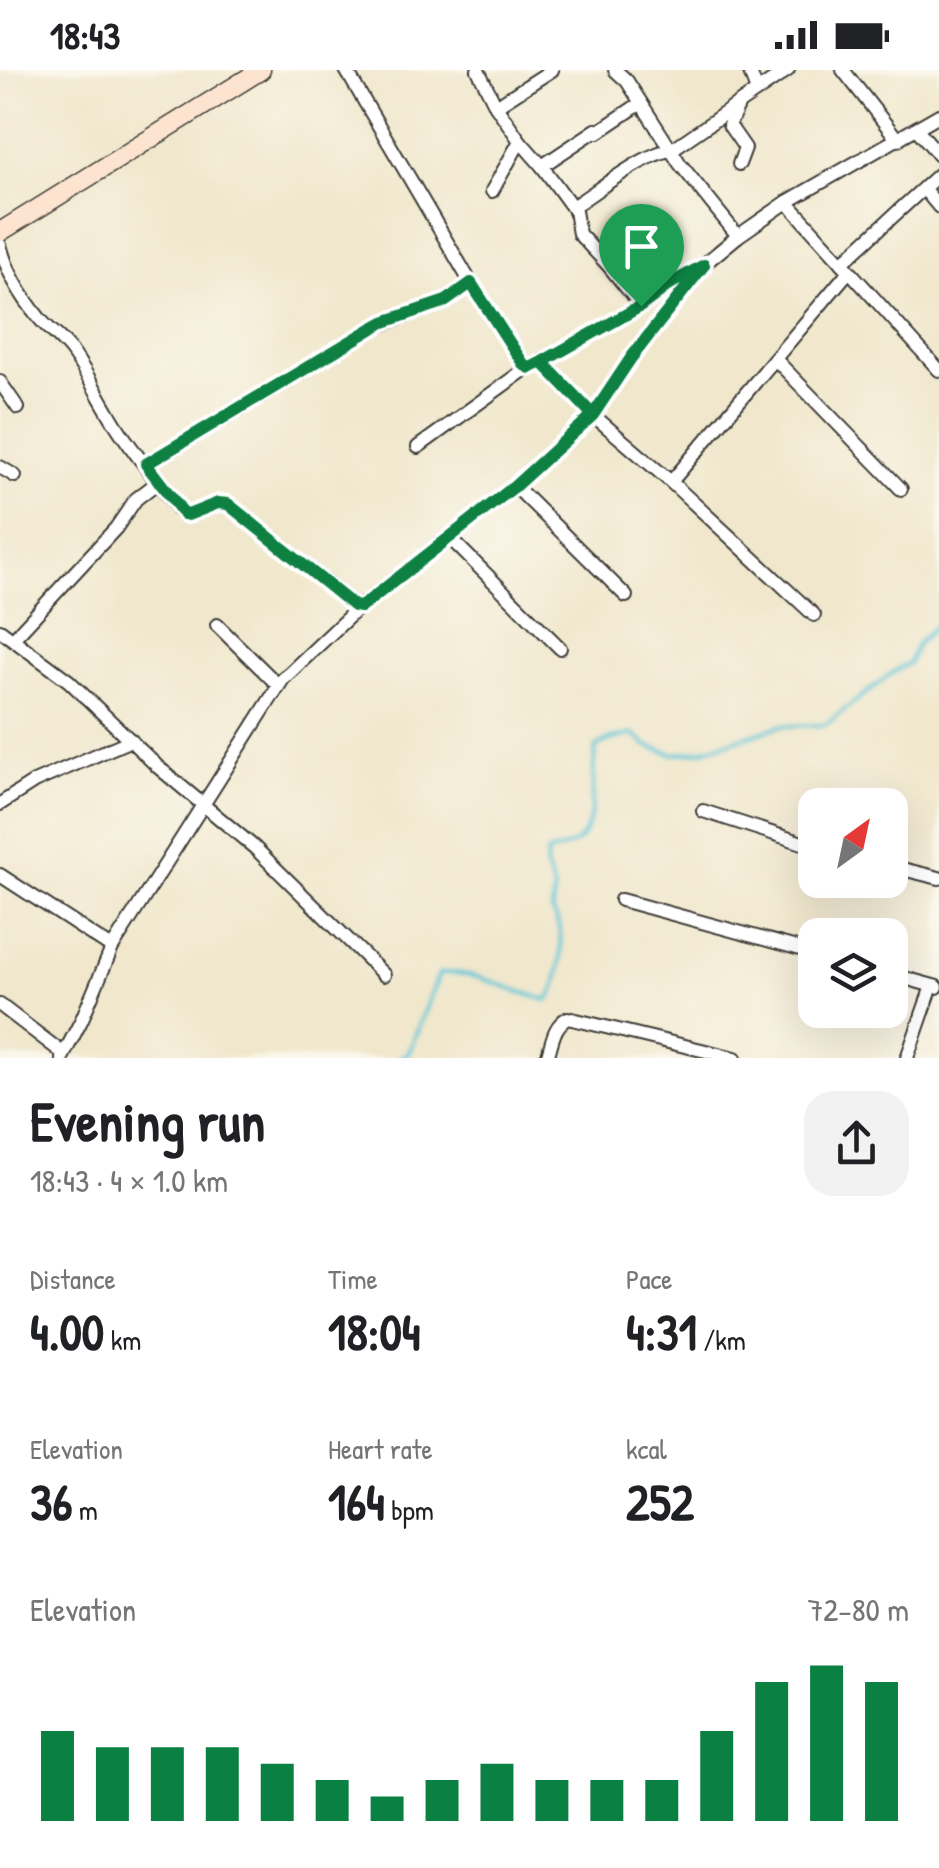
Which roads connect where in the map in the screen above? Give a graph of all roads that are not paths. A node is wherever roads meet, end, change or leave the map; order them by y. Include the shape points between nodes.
1 (261, 70) edge
2 (346, 70) edge
3 (478, 70) edge
4 (552, 70) edge
5 (615, 70) edge
6 (750, 70) edge
7 (788, 70) edge
8 (843, 70) edge
9 (757, 91) junction
10 (641, 103) junction
11 (739, 104) junction
12 (496, 106) junction
13 (939, 115) edge
14 (917, 129) junction
15 (898, 140) junction
16 (520, 141) junction
17 (671, 150) junction
18 (939, 155) edge
19 (739, 164) dead end
20 (542, 166) junction
21 (939, 174) edge
22 (492, 190) dead end
23 (924, 190) junction
24 (787, 202) junction
25 (572, 207) junction
26 (939, 207) edge
27 (0, 232) edge
28 (738, 236) junction
29 (0, 245) edge
30 (704, 265) junction
31 (846, 267) junction
32 (471, 283) junction
33 (641, 306) junction
34 (775, 359) junction
35 (542, 362) junction
36 (528, 368) junction
37 (939, 370) edge
38 (0, 382) edge
39 (18, 408) dead end
40 (593, 415) junction
41 (418, 447) dead end
42 (146, 464) junction
43 (0, 467) edge
44 (16, 476) dead end
45 (158, 482) junction
46 (671, 482) junction
47 (515, 486) junction
48 (901, 489) dead end
49 (450, 538) junction
50 (626, 596) dead end
51 (358, 608) junction
52 (814, 615) dead end
53 (217, 625) dead end
54 (0, 630) edge
55 (14, 640) junction
56 (560, 648) dead end
57 (278, 685) junction
58 (131, 740) junction
59 (0, 804) edge
60 (203, 804) junction
61 (704, 811) dead end
62 (798, 841) edge
63 (908, 870) edge
64 (0, 874) edge
65 (939, 878) edge
66 (621, 900) dead end
67 (112, 948) junction
68 (798, 949) edge
69 (384, 975) dead end
70 (908, 979) edge
71 (936, 987) edge
72 (0, 1005) edge
73 (63, 1056) edge
74 (547, 1058) edge
75 (734, 1058) edge
76 (907, 1058) edge

1 - 27 street
2 - 32 street
3 - 12 street
4 - 12 street
5 - 10 street
6 - 9 street
7 - 9 street
8 - 15 street
9 - 11 street
10 - 17 street
10 - 20 street
11 - 17 street
11 - 19 street via 729,125 745,148
12 - 16 street
13 - 14 street
14 - 15 street
14 - 18 street
15 - 24 street
16 - 20 street
16 - 22 street
17 - 25 street
17 - 28 street
20 - 25 street
21 - 23 street
23 - 26 street
23 - 31 street
24 - 28 street
24 - 31 street
25 - 33 street via 579,234
28 - 30 street
29 - 42 street via 14,280 72,352
30 - 33 street
30 - 40 street
31 - 34 street
31 - 37 street
32 - 36 street
32 - 42 street via 446,301 373,328
33 - 35 street
34 - 46 street
34 - 48 street
35 - 36 street
35 - 40 street
36 - 41 street
38 - 39 street
40 - 46 street
40 - 47 street
42 - 45 street
43 - 44 street
45 - 51 street via 184,514 228,504
45 - 55 street
46 - 52 street
47 - 49 street
47 - 50 street
49 - 51 street
49 - 56 street
51 - 57 street
53 - 57 street
54 - 55 street
55 - 58 street via 69,680
57 - 60 street
58 - 59 street
58 - 60 street
60 - 67 street
60 - 69 street
61 - 62 street
63 - 65 street
64 - 67 street
66 - 68 street
67 - 73 street
70 - 71 street
71 - 76 street
72 - 73 street
74 - 75 street via 557,1027 568,1018

